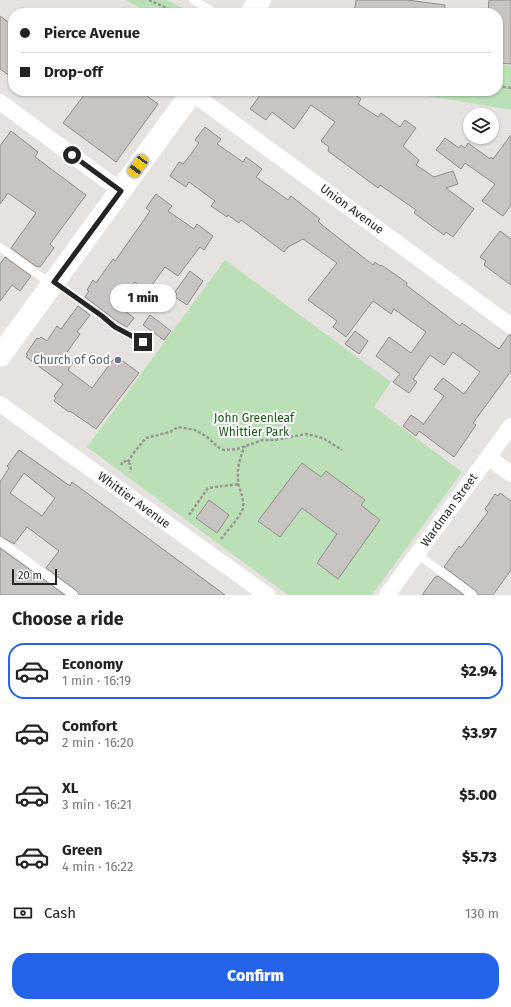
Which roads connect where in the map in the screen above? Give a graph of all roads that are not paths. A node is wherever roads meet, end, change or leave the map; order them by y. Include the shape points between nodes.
1 (193, 0) edge
2 (260, 0) edge
3 (207, 8) edge
4 (254, 8) edge
5 (190, 96) edge
6 (198, 96) edge
7 (0, 102) edge
8 (121, 191) junction
9 (0, 247) edge
10 (53, 283) junction
11 (511, 326) edge
12 (143, 342) dead end
13 (0, 356) edge
14 (0, 404) edge
15 (511, 426) edge
16 (488, 457) junction
17 (511, 474) edge
18 (0, 541) edge
19 (417, 554) junction
20 (74, 595) edge
21 (267, 595) edge
22 (387, 595) edge
23 (473, 595) edge

1 - 3 lane
2 - 4 street
5 - 8 street
6 - 11 street, Union Avenue
7 - 8 street
8 - 10 street
9 - 10 lane
10 - 12 lane via 115,327
10 - 13 street
14 - 21 street, Whittier Avenue
15 - 16 street, Wardman Street
16 - 17 street
16 - 19 street, Wardman Street
18 - 20 lane
19 - 22 street, Wardman Street
19 - 23 lane

